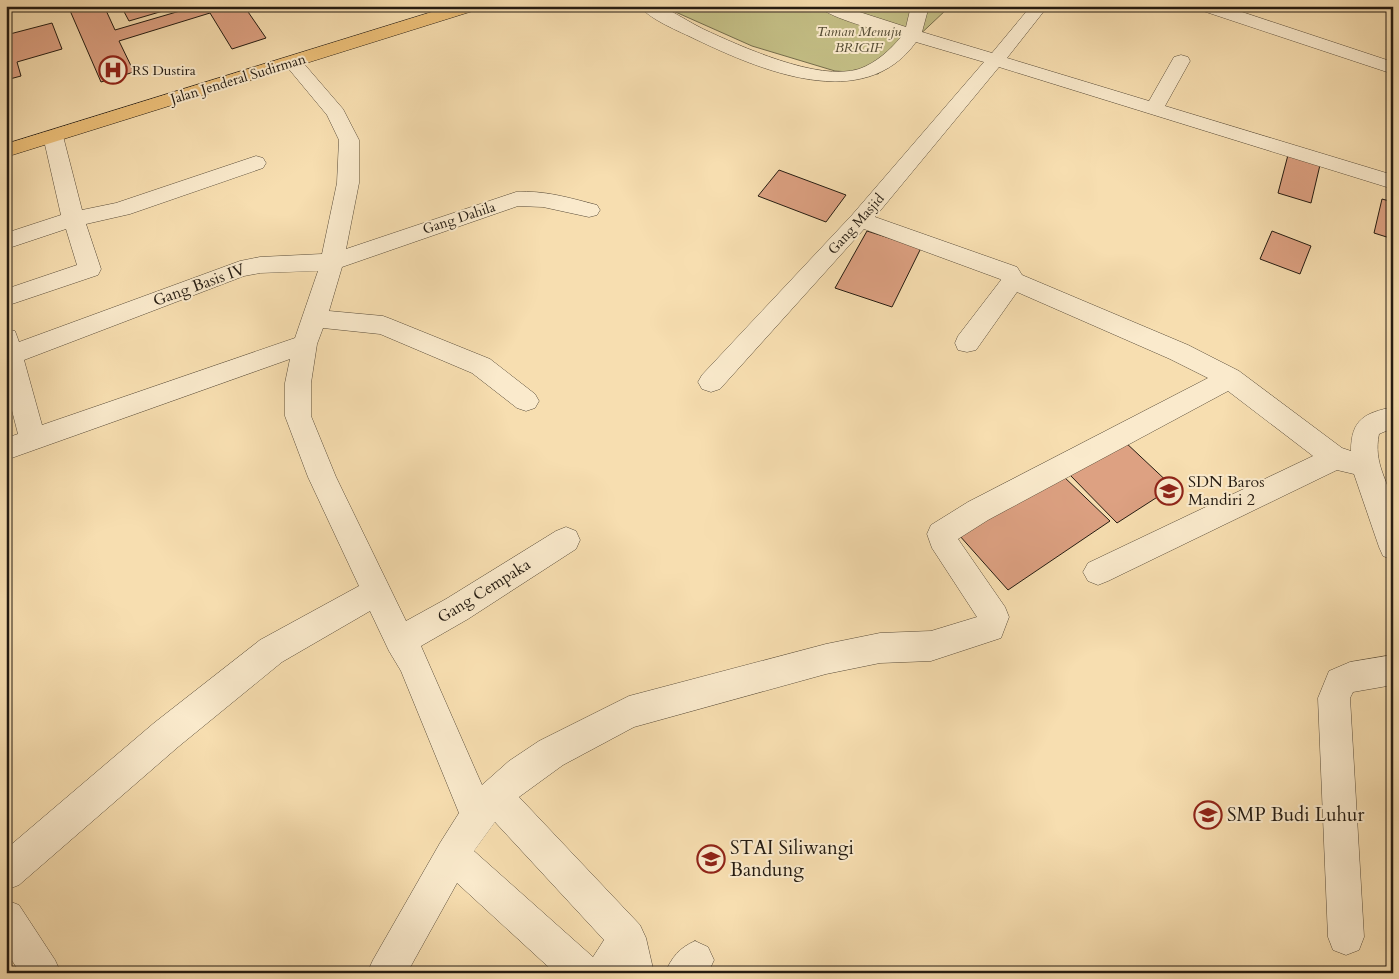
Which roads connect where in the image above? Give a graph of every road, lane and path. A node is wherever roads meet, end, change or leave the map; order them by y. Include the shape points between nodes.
1 (470, 6) edge
2 (648, 6) edge
3 (826, 6) edge
4 (920, 6) edge
5 (1040, 6) edge
6 (1206, 6) edge
7 (1251, 13) edge
8 (912, 34) junction
9 (994, 61) junction
10 (1181, 61) dead end
11 (292, 62) junction
12 (1393, 68) edge
13 (1154, 108) junction
14 (53, 136) junction
15 (6, 151) edge
16 (256, 163) dead end
17 (1393, 182) edge
18 (588, 210) dead end
19 (73, 219) junction
20 (860, 220) junction
21 (6, 241) edge
22 (332, 262) junction
23 (1013, 281) junction
24 (6, 298) edge
25 (315, 318) junction
26 (967, 343) dead end
27 (305, 344) junction
28 (8, 350) edge
29 (1230, 378) junction
30 (711, 382) dead end
31 (526, 401) dead end
32 (1393, 417) edge
33 (33, 440) junction
34 (6, 450) edge
35 (1335, 458) junction
36 (1365, 465) junction
37 (566, 540) dead end
38 (1393, 547) edge
39 (1098, 572) dead end
40 (377, 591) junction
41 (400, 641) junction
42 (1393, 670) edge
43 (486, 807) junction
44 (452, 855) junction
45 (6, 872) edge
46 (6, 918) edge
47 (1346, 937) dead end
48 (628, 938) junction
49 (42, 973) edge
50 (386, 973) edge
51 (583, 973) edge
52 (605, 973) edge
53 (635, 973) edge

1 - 11 main road, Jalan Jenderal Sudirman
2 - 8 street via 766,62 812,74 856,75 869,72 886,63
3 - 8 street
4 - 8 street
5 - 9 street, Gang Masjid
6 - 7 street
7 - 12 street
8 - 9 street
9 - 13 street
9 - 20 street, Gang Masjid
10 - 13 street
11 - 14 main road, Jalan Jenderal Sudirman
11 - 22 street via 336,114 349,140 348,183
13 - 17 street
14 - 15 main road, Jalan Jenderal Sudirman
14 - 19 street
16 - 19 street via 122,209
18 - 22 street, Gang Dahila via 542,198 516,199
19 - 21 street
19 - 24 street via 90,270
20 - 23 street via 1009,273
20 - 30 street, Gang Masjid
22 - 25 street
22 - 28 street, Gang Basis IV via 249,267 128,312
23 - 26 street
23 - 29 street via 1179,352
25 - 27 street
25 - 31 street via 383,324 481,366
27 - 33 street
27 - 40 street via 298,382 298,416 322,477
28 - 33 street
29 - 35 street
29 - 43 street via 978,511 941,534 994,617 990,628 931,646 880,648 826,659 629,712 521,773
32 - 36 street via 1370,424 1365,431
33 - 34 street
35 - 36 street
35 - 39 street
36 - 38 street
37 - 41 street, Gang Cempaka
40 - 41 street
40 - 45 street via 271,651 166,735
41 - 43 street
42 - 47 street via 1350,677 1340,682 1334,698
43 - 44 street
43 - 48 street
44 - 50 street
44 - 51 street
46 - 49 street
48 - 52 street
48 - 53 street

